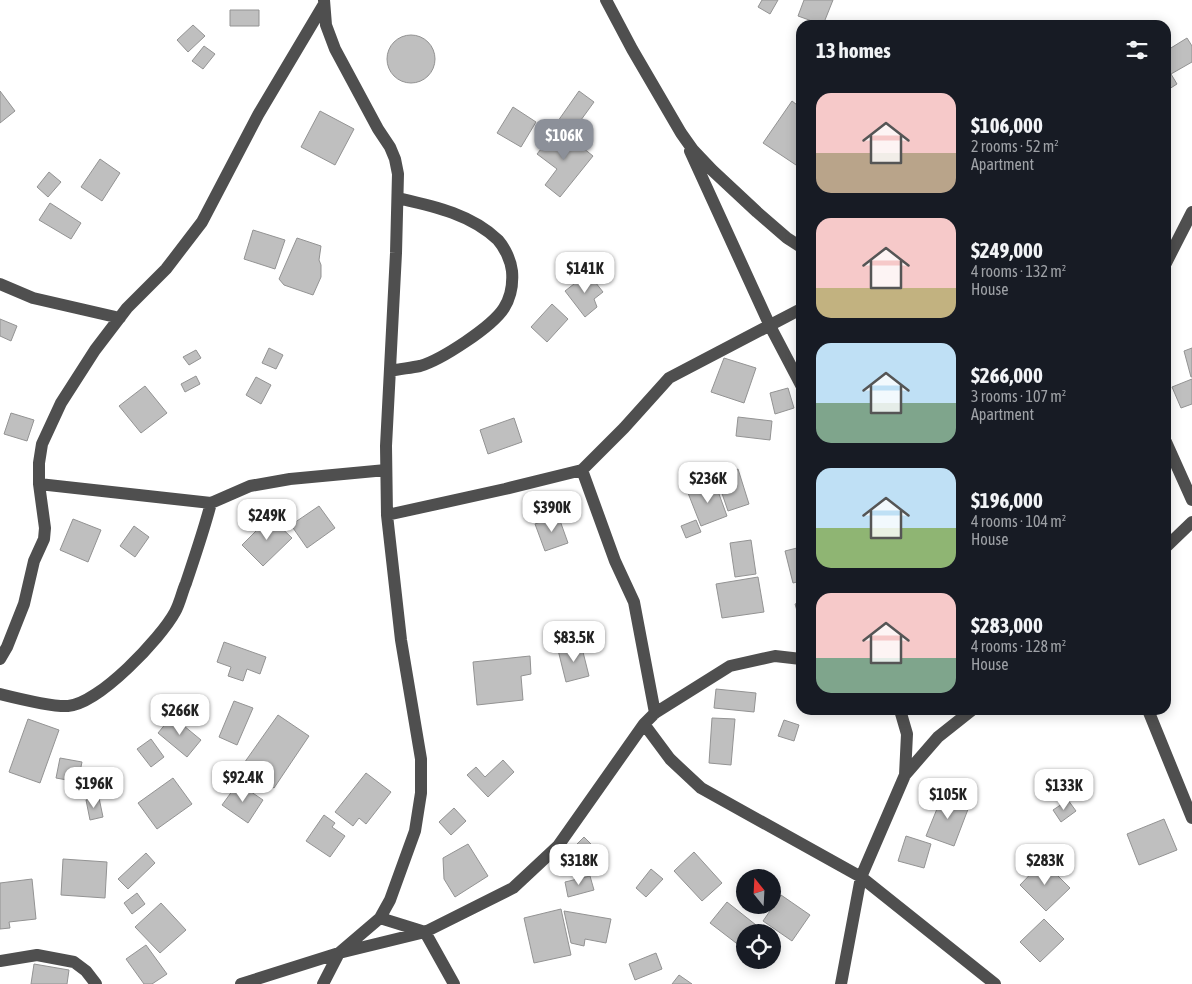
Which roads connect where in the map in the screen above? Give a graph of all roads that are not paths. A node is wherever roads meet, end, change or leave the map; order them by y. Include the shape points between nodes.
1 (606, 0) edge
2 (324, 2) edge
3 (682, 133) junction
4 (398, 198) junction
5 (1192, 212) edge
6 (796, 244) edge
7 (1171, 253) edge
8 (0, 284) edge
9 (796, 312) edge
10 (120, 318) junction
11 (770, 326) junction
12 (390, 371) junction
13 (796, 375) edge
14 (1171, 453) edge
15 (386, 470) junction
16 (582, 470) junction
17 (39, 484) junction
18 (1192, 500) edge
19 (211, 503) junction
20 (387, 515) junction
21 (1192, 522) edge
22 (1171, 541) edge
23 (796, 658) edge
24 (0, 660) edge
25 (0, 694) edge
26 (656, 713) junction
27 (901, 715) edge
28 (966, 715) edge
29 (1150, 715) edge
30 (644, 724) junction
31 (905, 775) junction
32 (1192, 818) edge
33 (861, 877) junction
34 (380, 918) junction
35 (425, 932) junction
36 (339, 953) junction
37 (0, 961) edge
38 (96, 984) edge
39 (241, 984) edge
40 (323, 984) edge
41 (454, 984) edge
42 (841, 984) edge
43 (995, 984) edge

1 - 3 street
2 - 4 street via 326,25 335,49 395,159
2 - 10 street via 258,115 202,222 166,269
3 - 6 street via 712,170
3 - 11 street
4 - 12 street
4 - 12 street via 435,206 474,222 500,242 511,263 513,285 504,308 483,329 451,352 420,366
5 - 7 street
8 - 10 street via 33,298
9 - 11 street
10 - 17 street via 61,403 42,444
11 - 13 street
11 - 16 street via 669,378
12 - 15 street
14 - 18 street
15 - 19 street via 250,486
15 - 20 street
16 - 20 street
16 - 26 street via 634,602
17 - 19 street
17 - 24 street via 44,539 34,561 24,604
19 - 25 street via 176,611 156,639 119,676 99,692 68,706
20 - 34 street via 401,640 421,759 421,793 415,831 390,900
21 - 22 street
23 - 26 street via 775,656 730,666
26 - 30 street
27 - 31 street via 907,734
28 - 31 street via 938,737
29 - 32 street
30 - 33 street via 670,759 701,788
30 - 35 street via 558,846 513,888
31 - 33 street
33 - 42 street
33 - 43 street
34 - 35 street
34 - 36 street
35 - 36 street
35 - 41 street
36 - 39 street
36 - 40 street
37 - 38 street via 37,955 74,962

